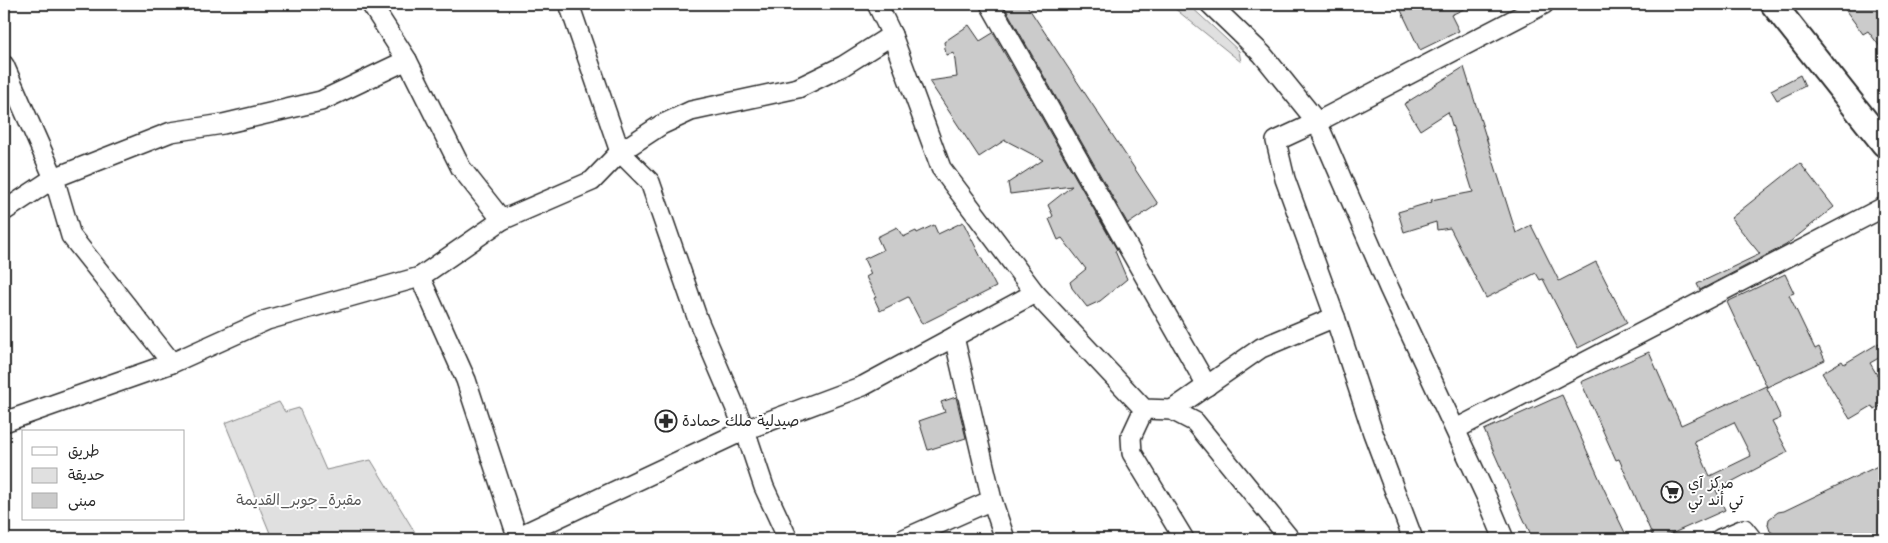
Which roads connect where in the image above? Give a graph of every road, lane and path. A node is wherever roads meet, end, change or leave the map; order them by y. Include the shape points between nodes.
1 (371, 4) edge
2 (569, 4) edge
3 (877, 4) edge
4 (990, 4) edge
5 (1210, 4) edge
6 (1544, 4) edge
7 (1773, 4) edge
8 (892, 36) junction
9 (407, 60) junction
10 (4, 65) edge
11 (1317, 122) junction
12 (1884, 144) edge
13 (620, 152) junction
14 (54, 178) junction
15 (1884, 208) edge
16 (4, 210) edge
17 (502, 220) junction
18 (420, 277) junction
19 (1035, 293) junction
20 (1335, 317) junction
21 (954, 337) junction
22 (172, 363) junction
23 (1208, 386) junction
24 (1144, 409) junction
25 (1172, 410) junction
26 (4, 422) edge
27 (1456, 429) junction
28 (745, 430) junction
29 (992, 500) junction
30 (1175, 536) edge
31 (517, 538) edge
32 (788, 539) edge
33 (904, 539) edge
34 (1005, 539) edge
35 (1290, 539) edge
36 (1412, 539) edge
37 (1504, 539) edge
38 (1720, 539) edge
39 (1752, 539) edge

1 - 9 street
2 - 13 street
3 - 8 street
4 - 23 street
5 - 11 street via 1262,54
6 - 11 street
7 - 12 main road
8 - 13 street via 843,66 798,88 691,111
8 - 19 street via 941,168
9 - 14 street via 321,100 223,124 171,132
9 - 17 street via 462,168
10 - 14 street
11 - 20 street via 1276,142
11 - 27 street via 1389,288
13 - 17 street via 592,181
13 - 28 street via 650,182 698,320
14 - 16 street
14 - 22 street via 72,236
15 - 27 street
17 - 18 street
18 - 22 street via 267,320
18 - 31 street via 466,380
19 - 21 street
19 - 24 street
20 - 23 street via 1261,348
20 - 36 street
21 - 28 street via 862,386
21 - 29 street
22 - 26 street
23 - 25 street
24 - 25 street
24 - 30 street via 1131,437 1132,453
25 - 35 street via 1195,422
27 - 37 street
28 - 31 street
28 - 32 street via 764,487
29 - 33 street
29 - 34 street
38 - 39 street via 1744,529

